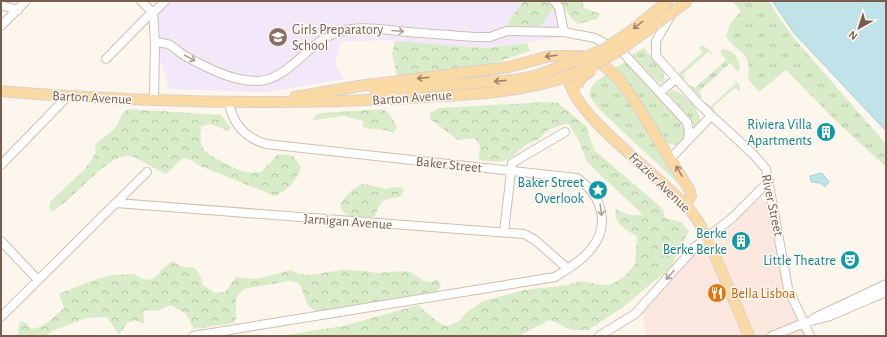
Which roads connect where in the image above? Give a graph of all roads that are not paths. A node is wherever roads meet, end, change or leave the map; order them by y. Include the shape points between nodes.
1 (26, 1) edge
2 (141, 1) edge
3 (165, 1) edge
4 (554, 1) edge
5 (668, 1) edge
6 (688, 1) edge
7 (1, 5) edge
8 (678, 5) edge
9 (18, 10) junction
10 (152, 13) junction
11 (1, 26) edge
12 (564, 32) junction
13 (155, 42) junction
14 (106, 59) dead end
15 (570, 63) junction
16 (568, 76) junction
17 (676, 79) junction
18 (1, 91) edge
19 (660, 92) junction
20 (67, 97) junction
21 (295, 97) junction
22 (154, 100) junction
23 (255, 102) junction
24 (229, 103) junction
25 (586, 110) junction
26 (711, 116) junction
27 (565, 132) dead end
28 (688, 140) junction
29 (671, 158) junction
30 (1, 165) edge
31 (510, 171) junction
32 (147, 172) dead end
33 (768, 181) junction
34 (116, 203) junction
35 (685, 205) junction
36 (504, 232) junction
37 (706, 237) junction
38 (1, 241) edge
39 (568, 269) junction
40 (38, 280) junction
41 (886, 284) edge
42 (886, 292) edge
43 (1, 317) edge
44 (804, 323) junction
45 (192, 336) edge
46 (599, 336) edge
47 (749, 336) edge
48 (772, 336) edge
49 (810, 336) edge

1 - 9 street
2 - 10 street
3 - 10 street
4 - 12 street
5 -> 15 main road, Barton Avenue, bridge via 603,50
6 - 8 main road, bridge
7 - 9 street
8 - 16 main road, Barton Avenue, bridge via 605,60
8 - 17 street, River Street via 656,41 656,56
8 - 25 main road, bridge via 637,43 582,77 577,85
9 - 11 street
10 - 13 street
10 - 14 street
13 -> 12 street via 170,45 211,70 244,80 257,81 267,80 282,73 324,38 336,32 353,29 372,28 482,37 507,31
12 - 19 street via 595,38 610,45 624,54
13 - 22 street
15 - 16 main road, Frazier Avenue
15 -> 21 main road, Barton Avenue, bridge via 538,74 501,81
16 - 23 main road, Barton Avenue via 518,89 427,97 345,102
16 - 25 main road, Frazier Avenue via 575,95
17 - 19 street
17 - 26 street, River Street
18 - 20 main road, Barton Avenue
19 - 28 street via 687,122
20 - 22 main road, Barton Avenue
20 - 30 street
21 - 23 main road, Barton Avenue
29 -> 21 main road via 619,79 601,63 583,56 550,56 509,67 359,86
22 - 24 main road, Barton Avenue
23 - 24 main road, Barton Avenue
24 - 31 street, Baker Street via 231,113 239,126 253,140 266,144
25 - 35 main road, Frazier Avenue
26 - 28 street
26 - 33 street, River Street via 761,161 766,169
27 - 31 street via 512,163
28 - 29 street
35 -> 29 main road via 691,196 690,191
31 - 36 street
31 -> 39 street, Baker Street via 577,178 593,192 601,205 602,223 599,239 591,250
32 - 34 street
33 - 37 street via 732,218
33 - 44 street, River Street via 788,288
34 - 36 street, Jarnigan Avenue
34 - 40 street
35 - 37 main road, Frazier Avenue
36 - 39 street, Jarnigan Avenue via 529,236
37 -> 46 street via 635,314
37 - 47 main road, Frazier Avenue
38 - 40 street
39 - 45 street, Baker Street via 545,280
40 - 43 street
41 - 44 street via 826,310
42 - 44 street via 830,316
44 - 48 street
44 - 49 street, River Street

